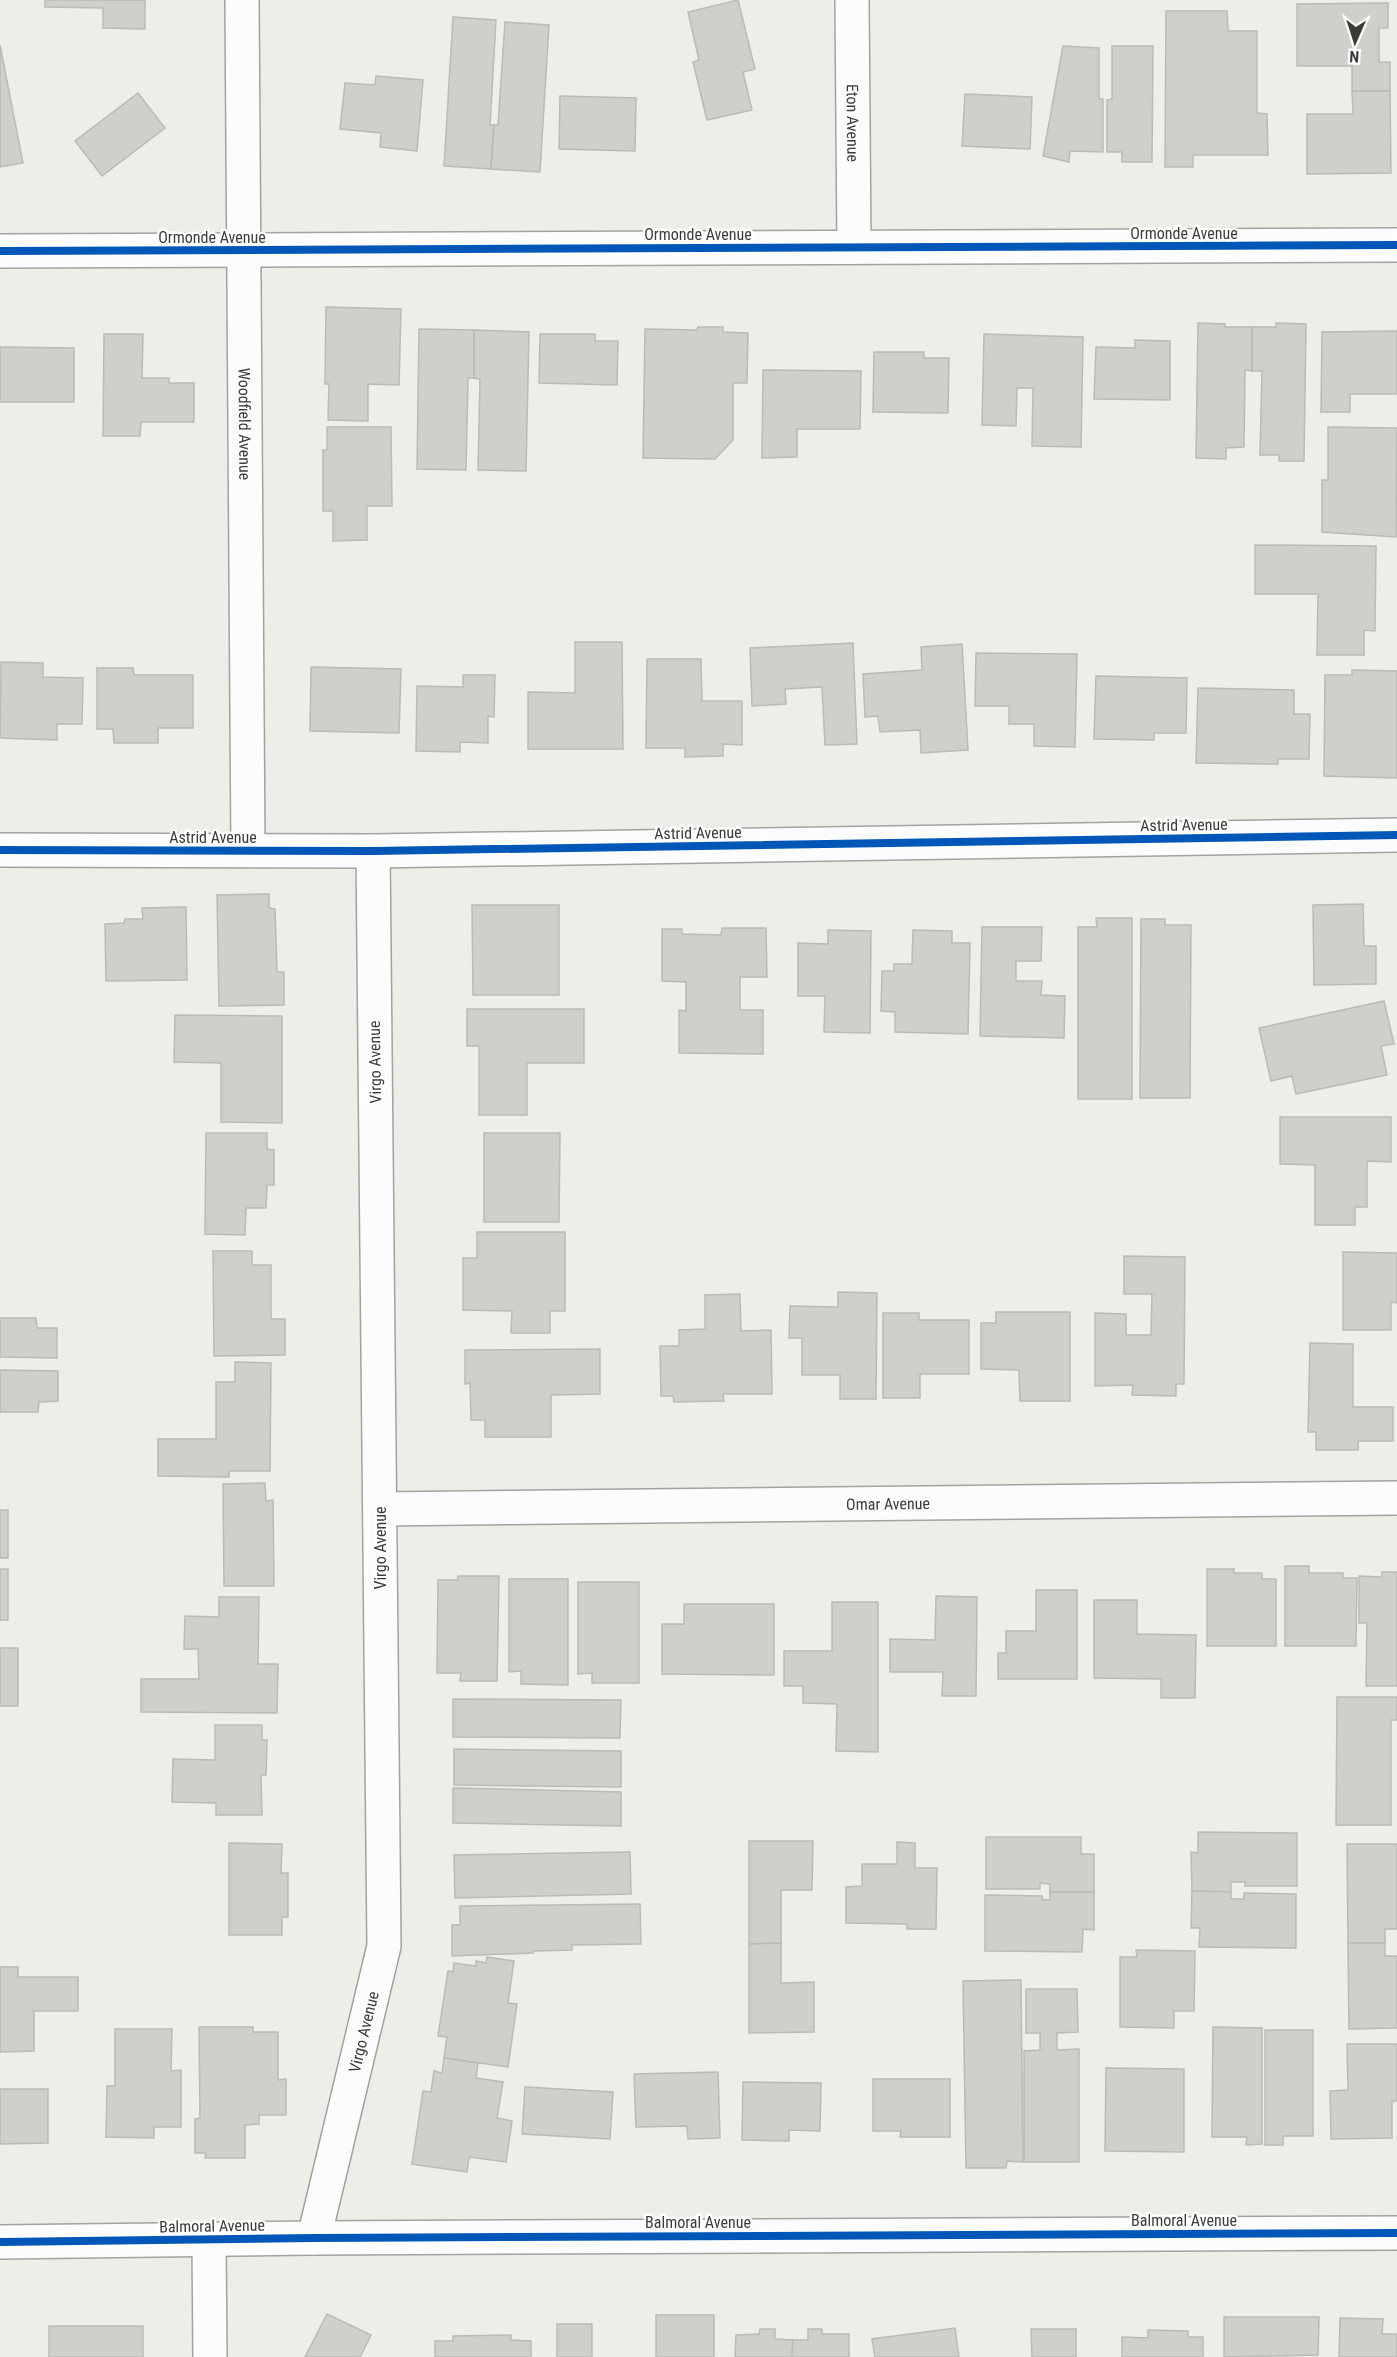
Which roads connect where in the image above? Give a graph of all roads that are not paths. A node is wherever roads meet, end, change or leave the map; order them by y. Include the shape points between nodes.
1 (242, 0) edge
2 (852, 0) edge
3 (1397, 245) edge
4 (854, 247) junction
5 (244, 250) junction
6 (0, 251) edge
7 (1397, 835) edge
8 (0, 850) edge
9 (248, 850) junction
10 (373, 851) junction
11 (1397, 1498) edge
12 (380, 1509) junction
13 (1397, 2233) edge
14 (314, 2238) junction
15 (209, 2240) junction
16 (0, 2242) edge
17 (210, 2357) edge

1 - 5 street, Woodfield Avenue
2 - 4 street, Eton Avenue
3 - 4 street, Ormonde Avenue
4 - 5 street, Ormonde Avenue
5 - 6 street, Ormonde Avenue
5 - 9 street, Woodfield Avenue
7 - 10 street, Astrid Avenue
8 - 9 street, Astrid Avenue
9 - 10 street, Astrid Avenue
10 - 12 street, Virgo Avenue
11 - 12 street, Omar Avenue
12 - 14 street, Virgo Avenue via 384,1946
13 - 14 street, Balmoral Avenue
14 - 15 street, Balmoral Avenue
15 - 16 street, Balmoral Avenue
15 - 17 street

